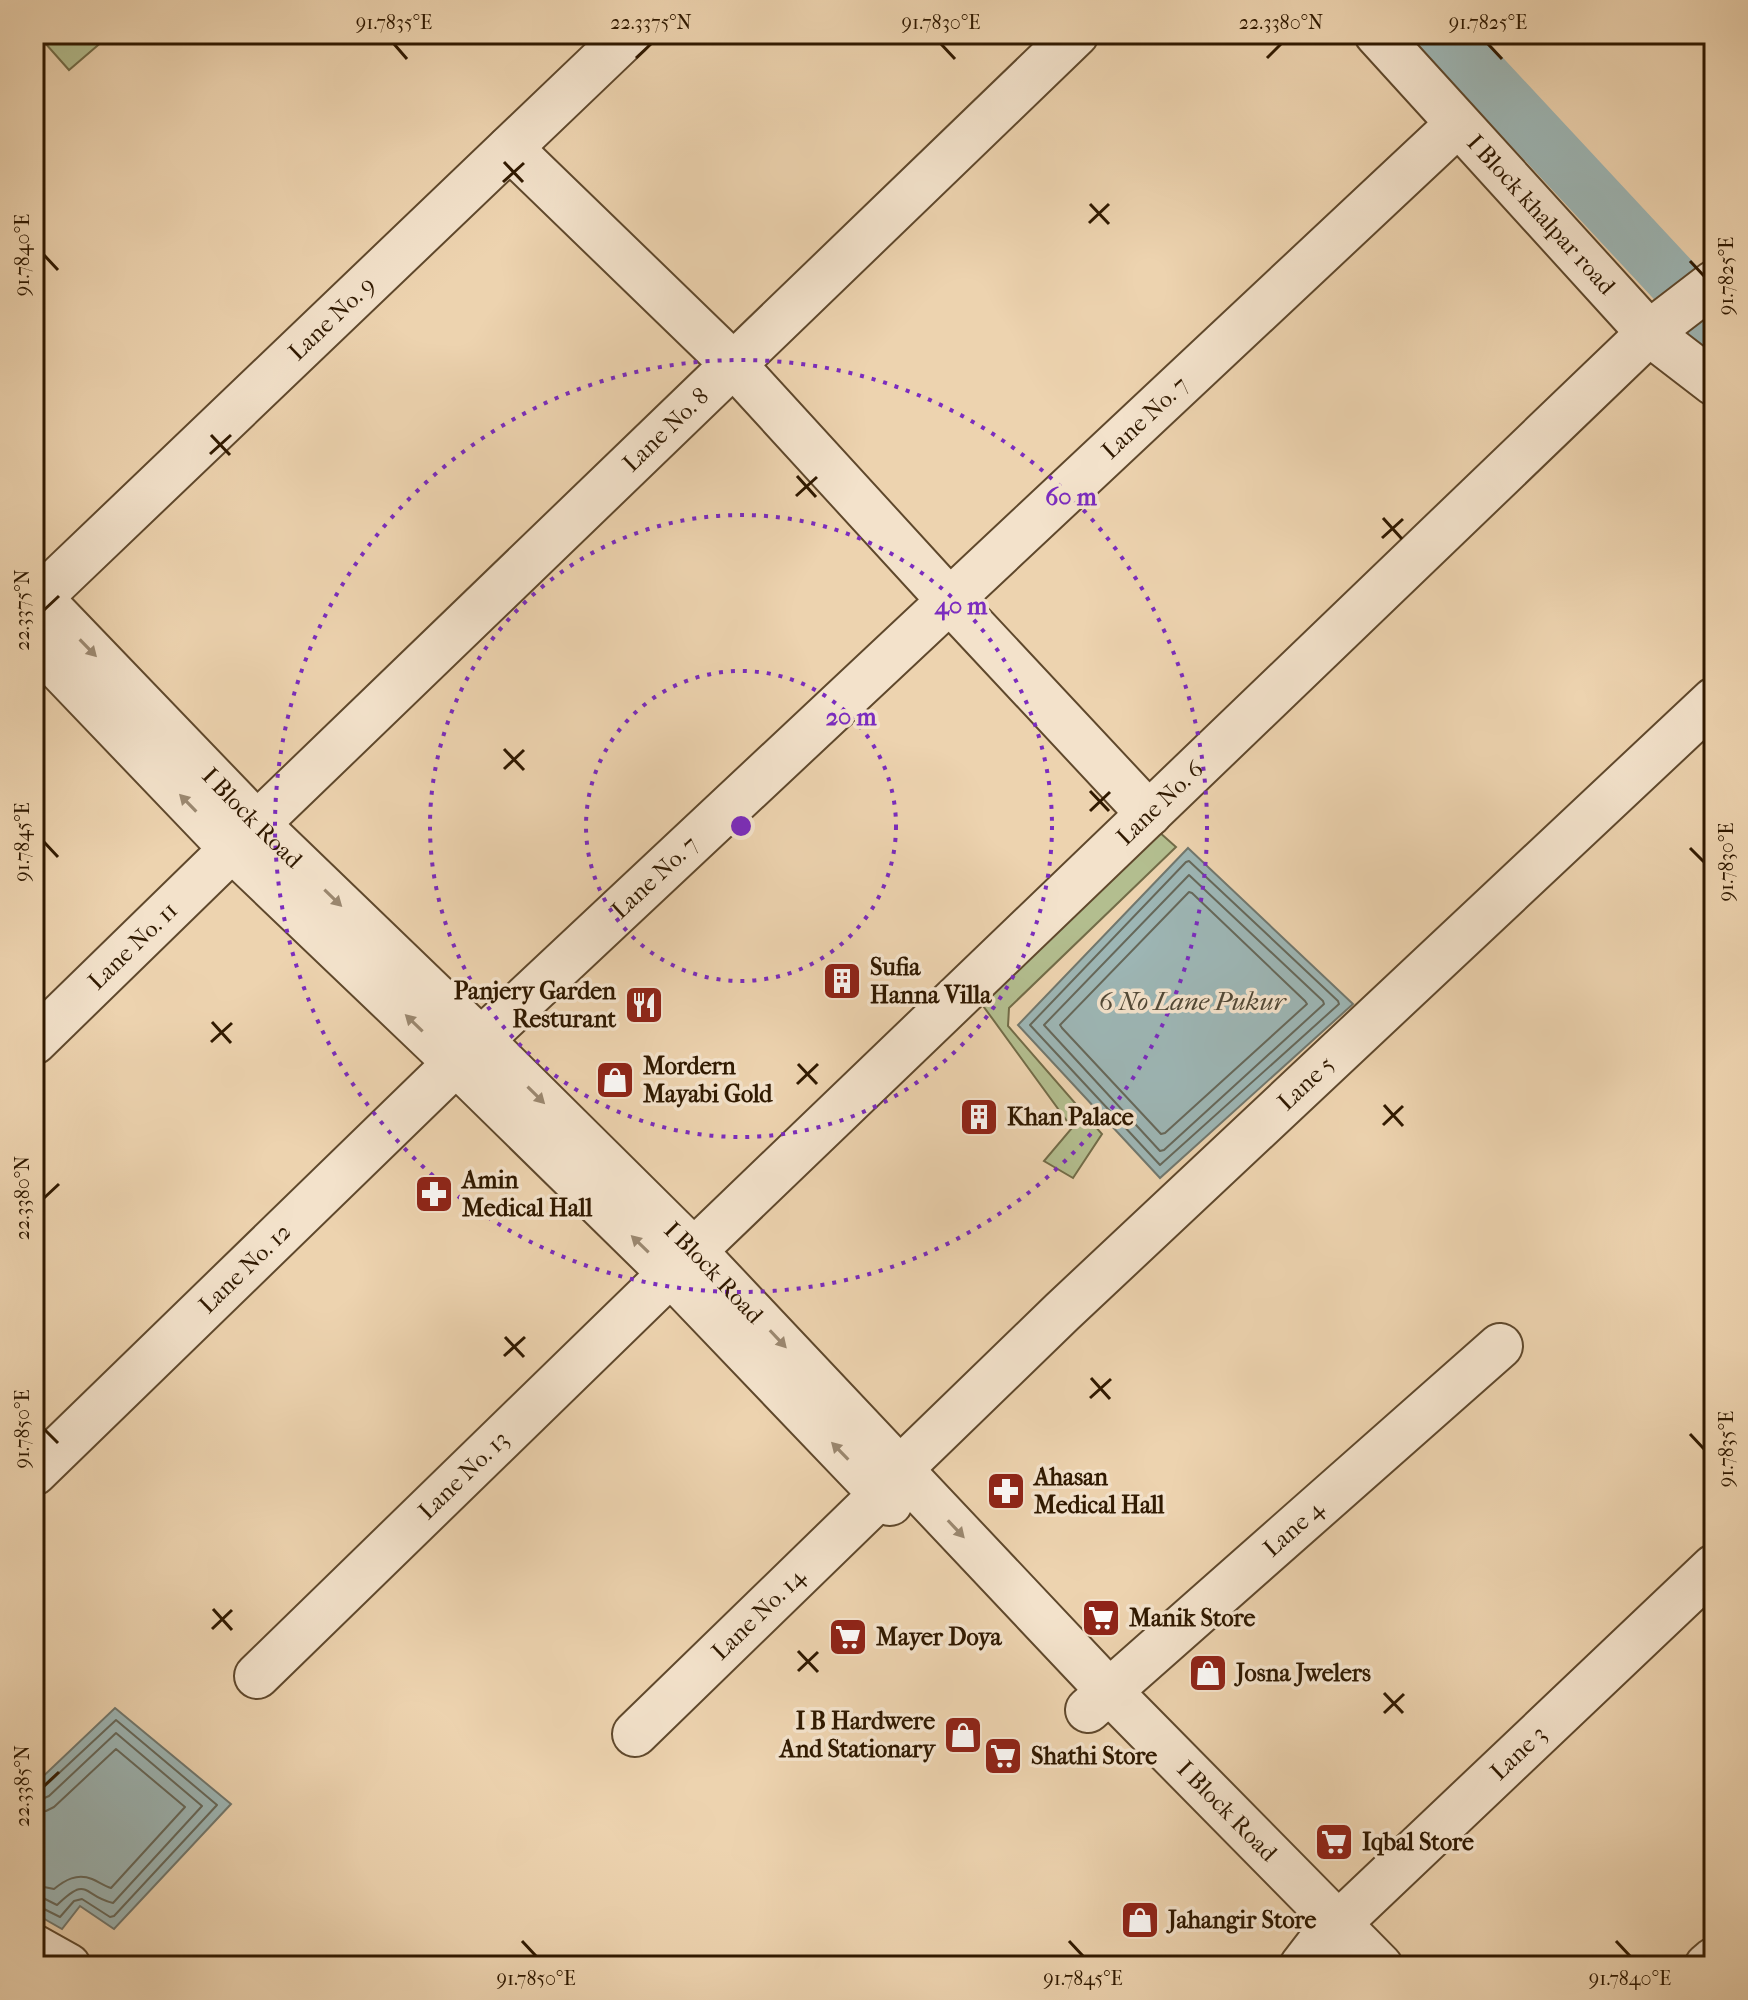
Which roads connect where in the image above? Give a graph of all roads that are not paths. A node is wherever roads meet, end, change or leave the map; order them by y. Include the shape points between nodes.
1 (629, 34) edge
2 (1076, 34) edge
3 (1377, 34) edge
4 (1458, 124) junction
5 (510, 148) junction
6 (1714, 283) edge
7 (1649, 333) junction
8 (734, 365) junction
9 (1714, 383) edge
10 (36, 597) edge
11 (950, 601) junction
12 (34, 642) edge
13 (1714, 700) edge
14 (1149, 814) junction
15 (244, 836) junction
16 (34, 1042) edge
17 (468, 1051) junction
18 (682, 1262) junction
19 (1500, 1346) dead end
20 (34, 1473) edge
21 (891, 1482) junction
22 (1714, 1567) edge
23 (257, 1676) dead end
24 (1099, 1700) junction
25 (635, 1734) dead end
26 (34, 1947) edge
27 (1327, 1949) edge
28 (1714, 1960) edge
29 (68, 1966) edge
30 (1380, 1966) edge
31 (1707, 1966) edge

1 - 5 street, Lane No. 9
2 - 8 street, Lane No. 8
3 - 4 street, I Block khalpar road
4 - 7 street, I Block khalpar road
4 - 11 street, Lane No. 7
5 - 8 street
5 - 10 street, Lane No. 9
6 - 7 street, Lane No. 6
7 - 9 street, I Block khalpar road
7 - 14 street, Lane No. 6
8 - 11 street
8 - 15 street, Lane No. 8
10 -> 15 street, I Block Road
11 - 14 street
11 - 17 street, Lane No. 7
15 -> 12 street, I Block Road
13 - 21 street, Lane 5 via 1073,1301
14 - 18 street, Lane No. 6
15 - 16 street, Lane No. 11
15 - 17 street, I Block Road
17 - 18 street, I Block Road
17 - 20 street, Lane No. 12
18 - 21 street, I Block Road
18 - 23 street, Lane No. 13
19 - 24 street, Lane 4
21 - 24 street, I Block Road
21 - 25 street, Lane No. 14
22 - 27 street, Lane 3
24 - 27 street, I Block Road
26 - 29 street
27 - 30 street, I Block Road
28 - 31 street

